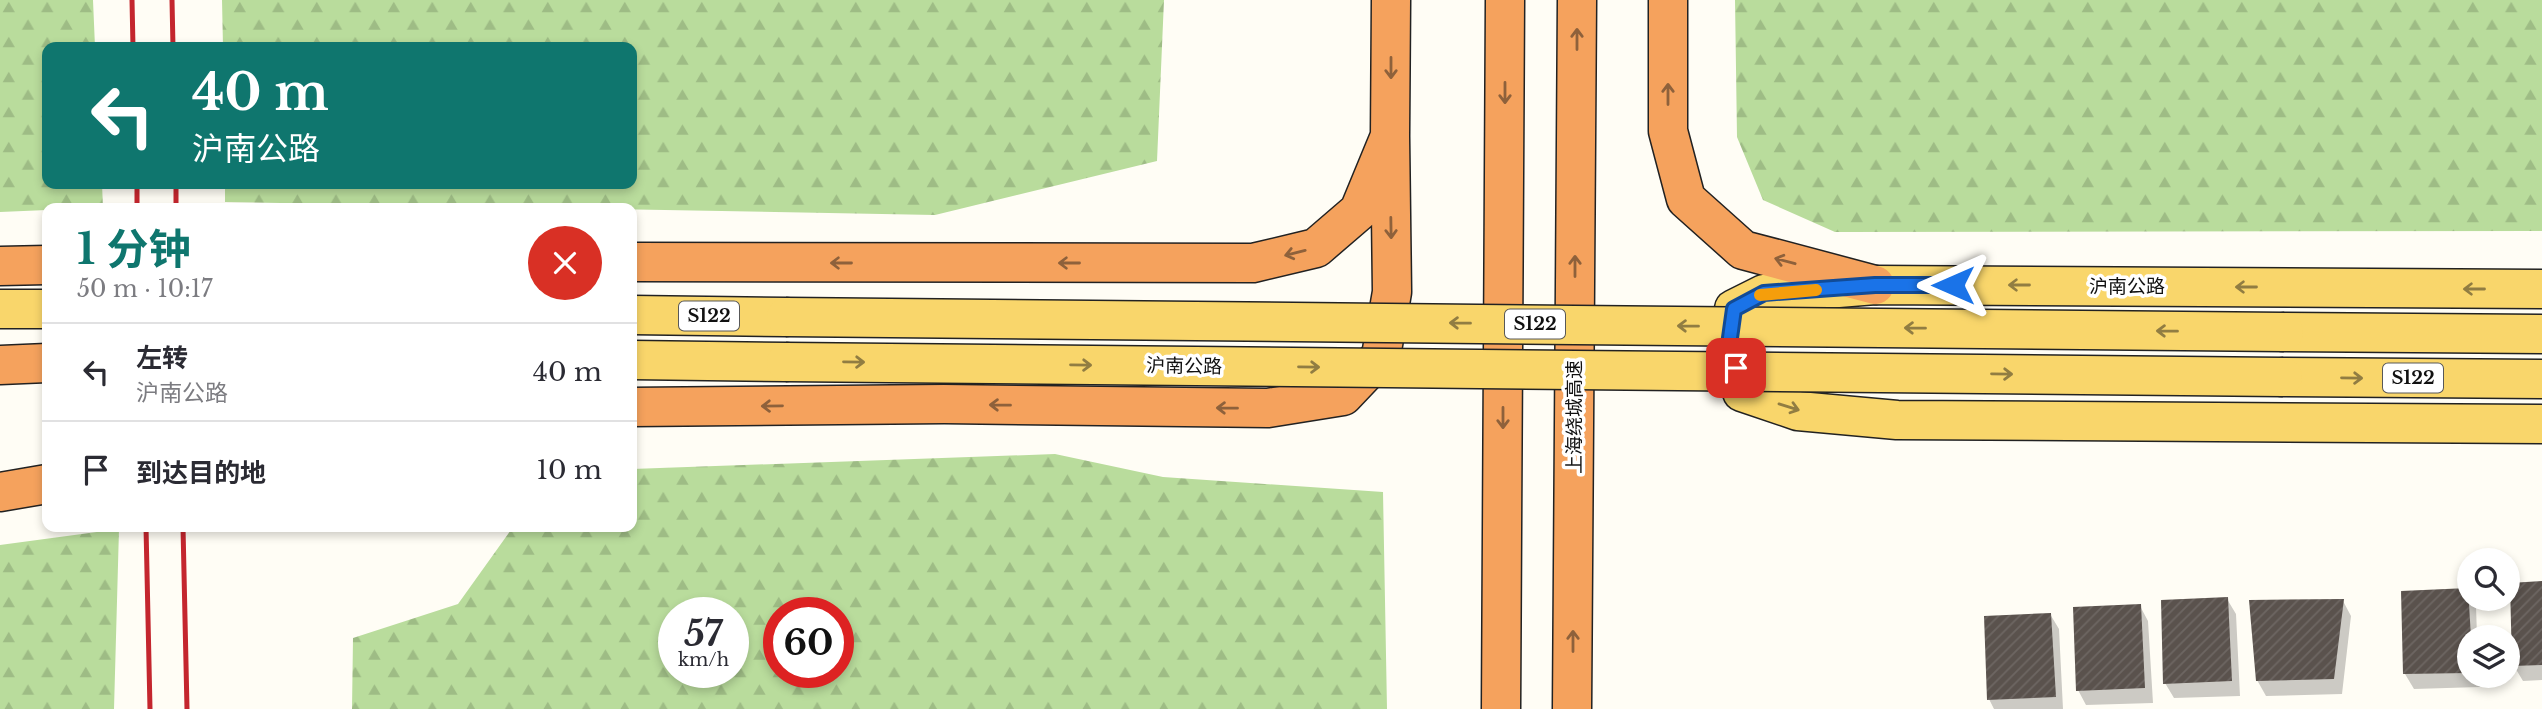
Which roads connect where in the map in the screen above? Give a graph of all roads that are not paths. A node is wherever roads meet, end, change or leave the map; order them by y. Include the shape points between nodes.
1 (1391, 0) edge
2 (1505, 0) edge
3 (1577, 0) edge
4 (1668, 0) edge
5 (1391, 136) junction
6 (637, 262) edge
7 (42, 265) edge
8 (0, 266) edge
9 (1875, 285) junction
10 (2542, 289) edge
11 (0, 309) edge
12 (42, 309) edge
13 (637, 315) edge
14 (2542, 334) edge
15 (0, 354) edge
16 (42, 354) edge
17 (637, 360) edge
18 (42, 363) edge
19 (0, 365) edge
20 (2542, 379) edge
21 (637, 407) edge
22 (2542, 424) edge
23 (42, 485) edge
24 (0, 492) edge
25 (1501, 709) edge
26 (1572, 709) edge

1 -> 5 highway
2 -> 25 highway
26 -> 3 highway, 上海绕城高速
9 -> 4 highway via 1743,250 1686,200 1668,131
5 -> 6 highway via 1359,211 1317,248 1253,263
5 -> 21 highway via 1392,292 1381,356 1343,396 1268,408
7 - 8 highway
10 -> 9 main road, 沪南公路
9 -> 22 main road, 沪南公路 via 1764,293 1734,309 1729,345 1742,392 1798,411 1897,420
11 - 12 main road
14 -> 13 main road, S122, bridge
15 - 16 main road
17 -> 20 main road, 沪南公路 / S122, bridge
18 - 19 highway
23 - 24 highway

